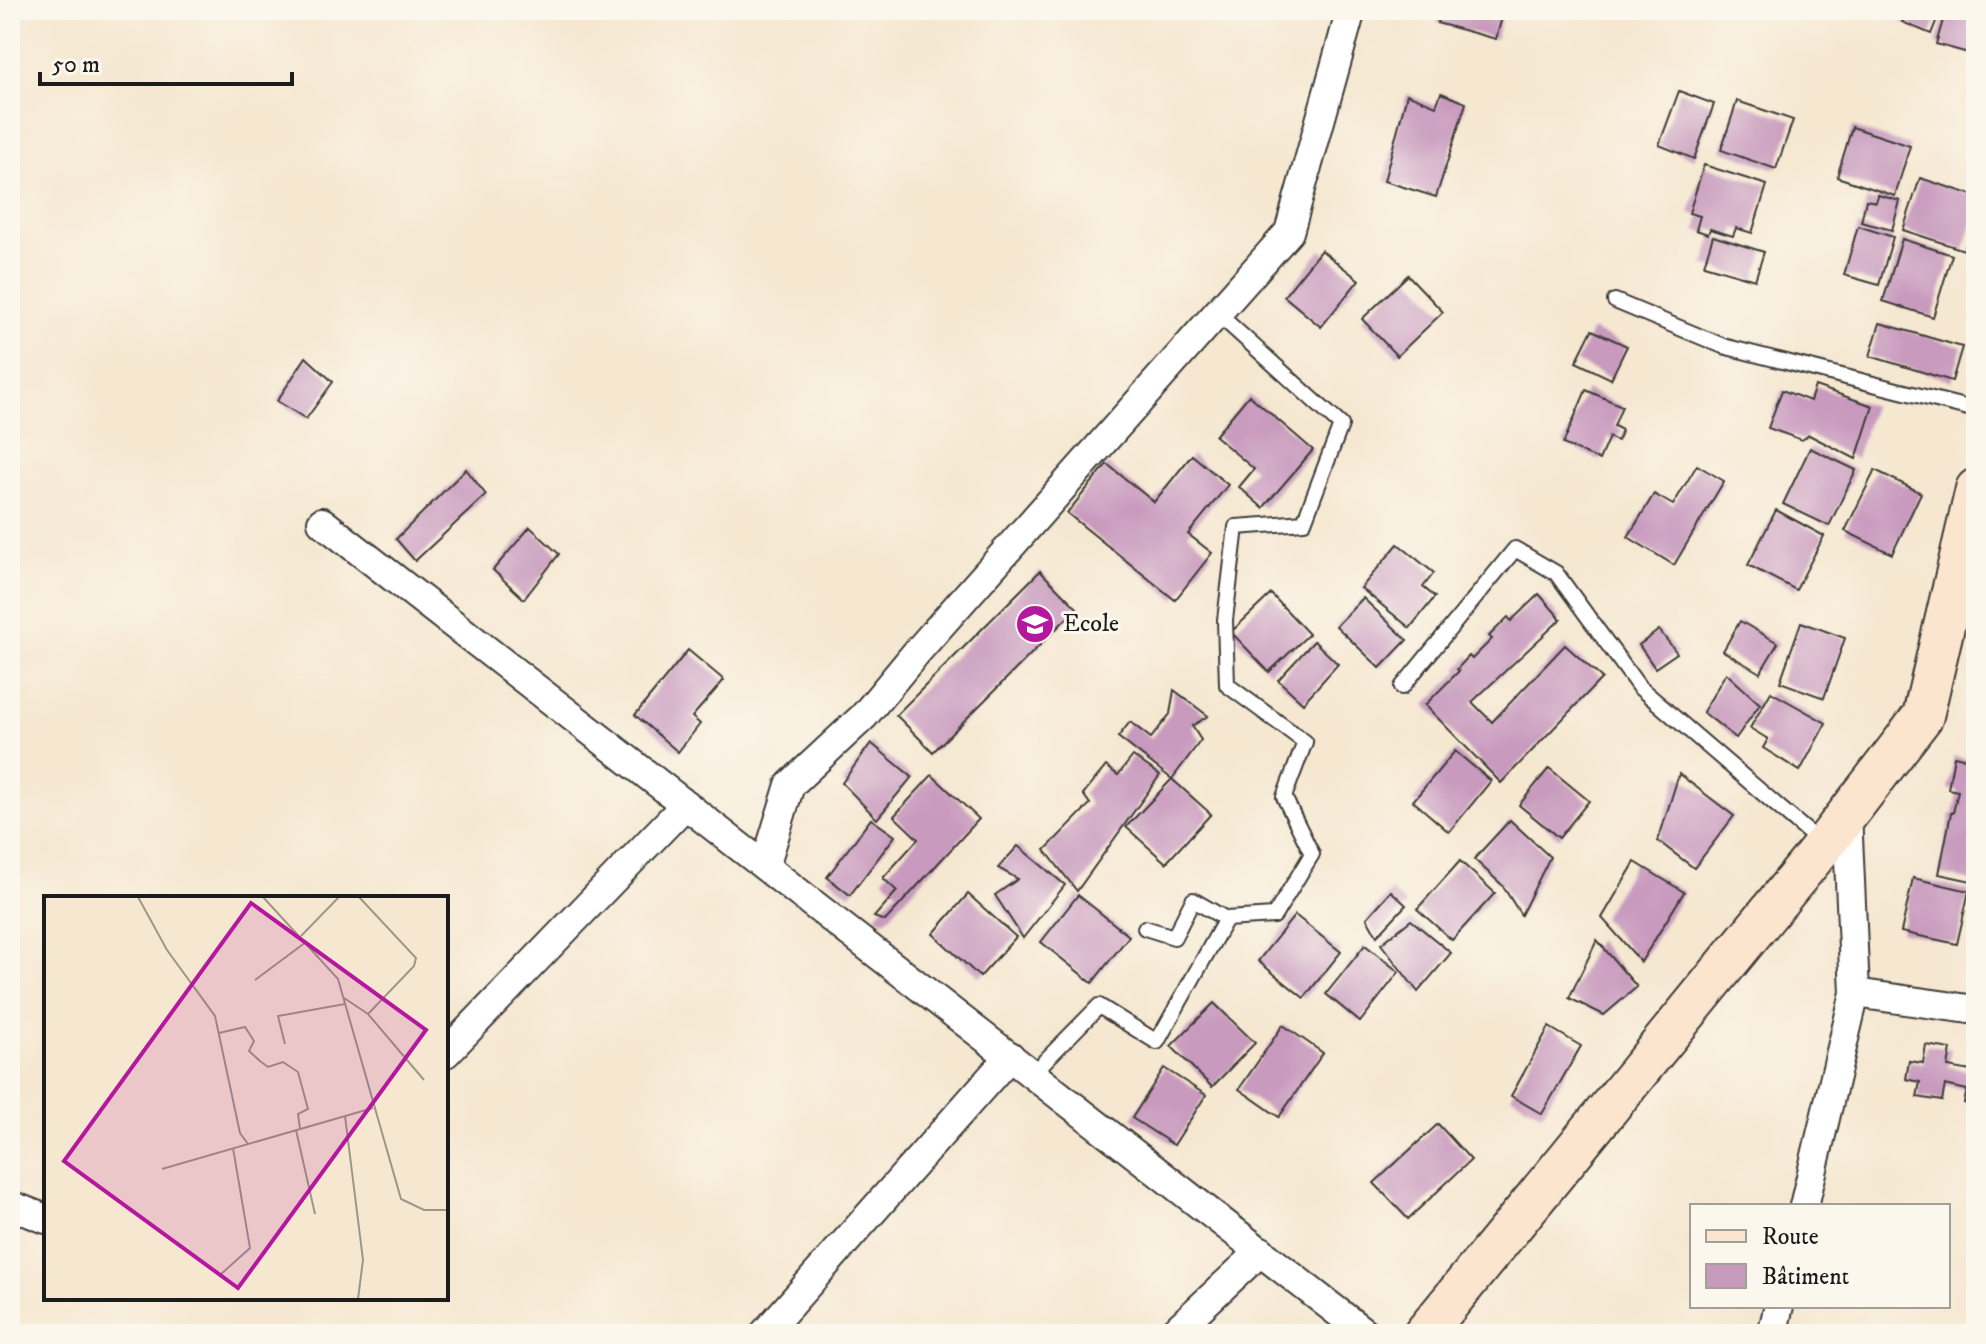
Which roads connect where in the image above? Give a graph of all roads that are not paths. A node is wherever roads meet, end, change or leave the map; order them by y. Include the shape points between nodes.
1 (1351, 10) edge
2 (1615, 301) dead end
3 (1217, 313) junction
4 (1976, 410) edge
5 (1976, 489) edge
6 (322, 522) dead end
7 (1402, 687) dead end
8 (686, 804) junction
9 (1847, 814) junction
10 (1823, 846) junction
11 (765, 866) junction
12 (1226, 919) junction
13 (1145, 928) dead end
14 (1855, 993) junction
15 (1976, 1010) edge
16 (448, 1051) edge
17 (1010, 1056) junction
18 (1033, 1073) junction
19 (1804, 1204) edge
20 (10, 1205) edge
21 (44, 1218) edge
22 (1261, 1251) junction
23 (1778, 1308) edge
24 (764, 1334) edge
25 (1172, 1334) edge
26 (1366, 1334) edge
27 (1424, 1334) edge
28 (1772, 1334) edge

1 - 3 street via 1289,232
2 - 4 lane via 1723,346
3 - 11 street via 864,716 790,785
3 - 12 lane via 1341,425 1304,522 1236,527 1225,620 1227,685 1305,742 1284,797 1312,854 1274,916
5 - 9 main road via 1923,716
6 - 8 street
7 - 10 lane via 1515,549 1556,573 1639,687
8 - 11 street
8 - 16 street
9 - 10 main road
9 - 14 street
10 - 27 main road
11 - 17 street
12 - 13 lane via 1193,900 1174,937
12 - 18 lane via 1157,1042 1099,1006
14 - 15 street
14 - 19 street
17 - 18 street
17 - 24 street
18 - 22 street
20 - 21 street
22 - 25 street
22 - 26 street
23 - 28 street

